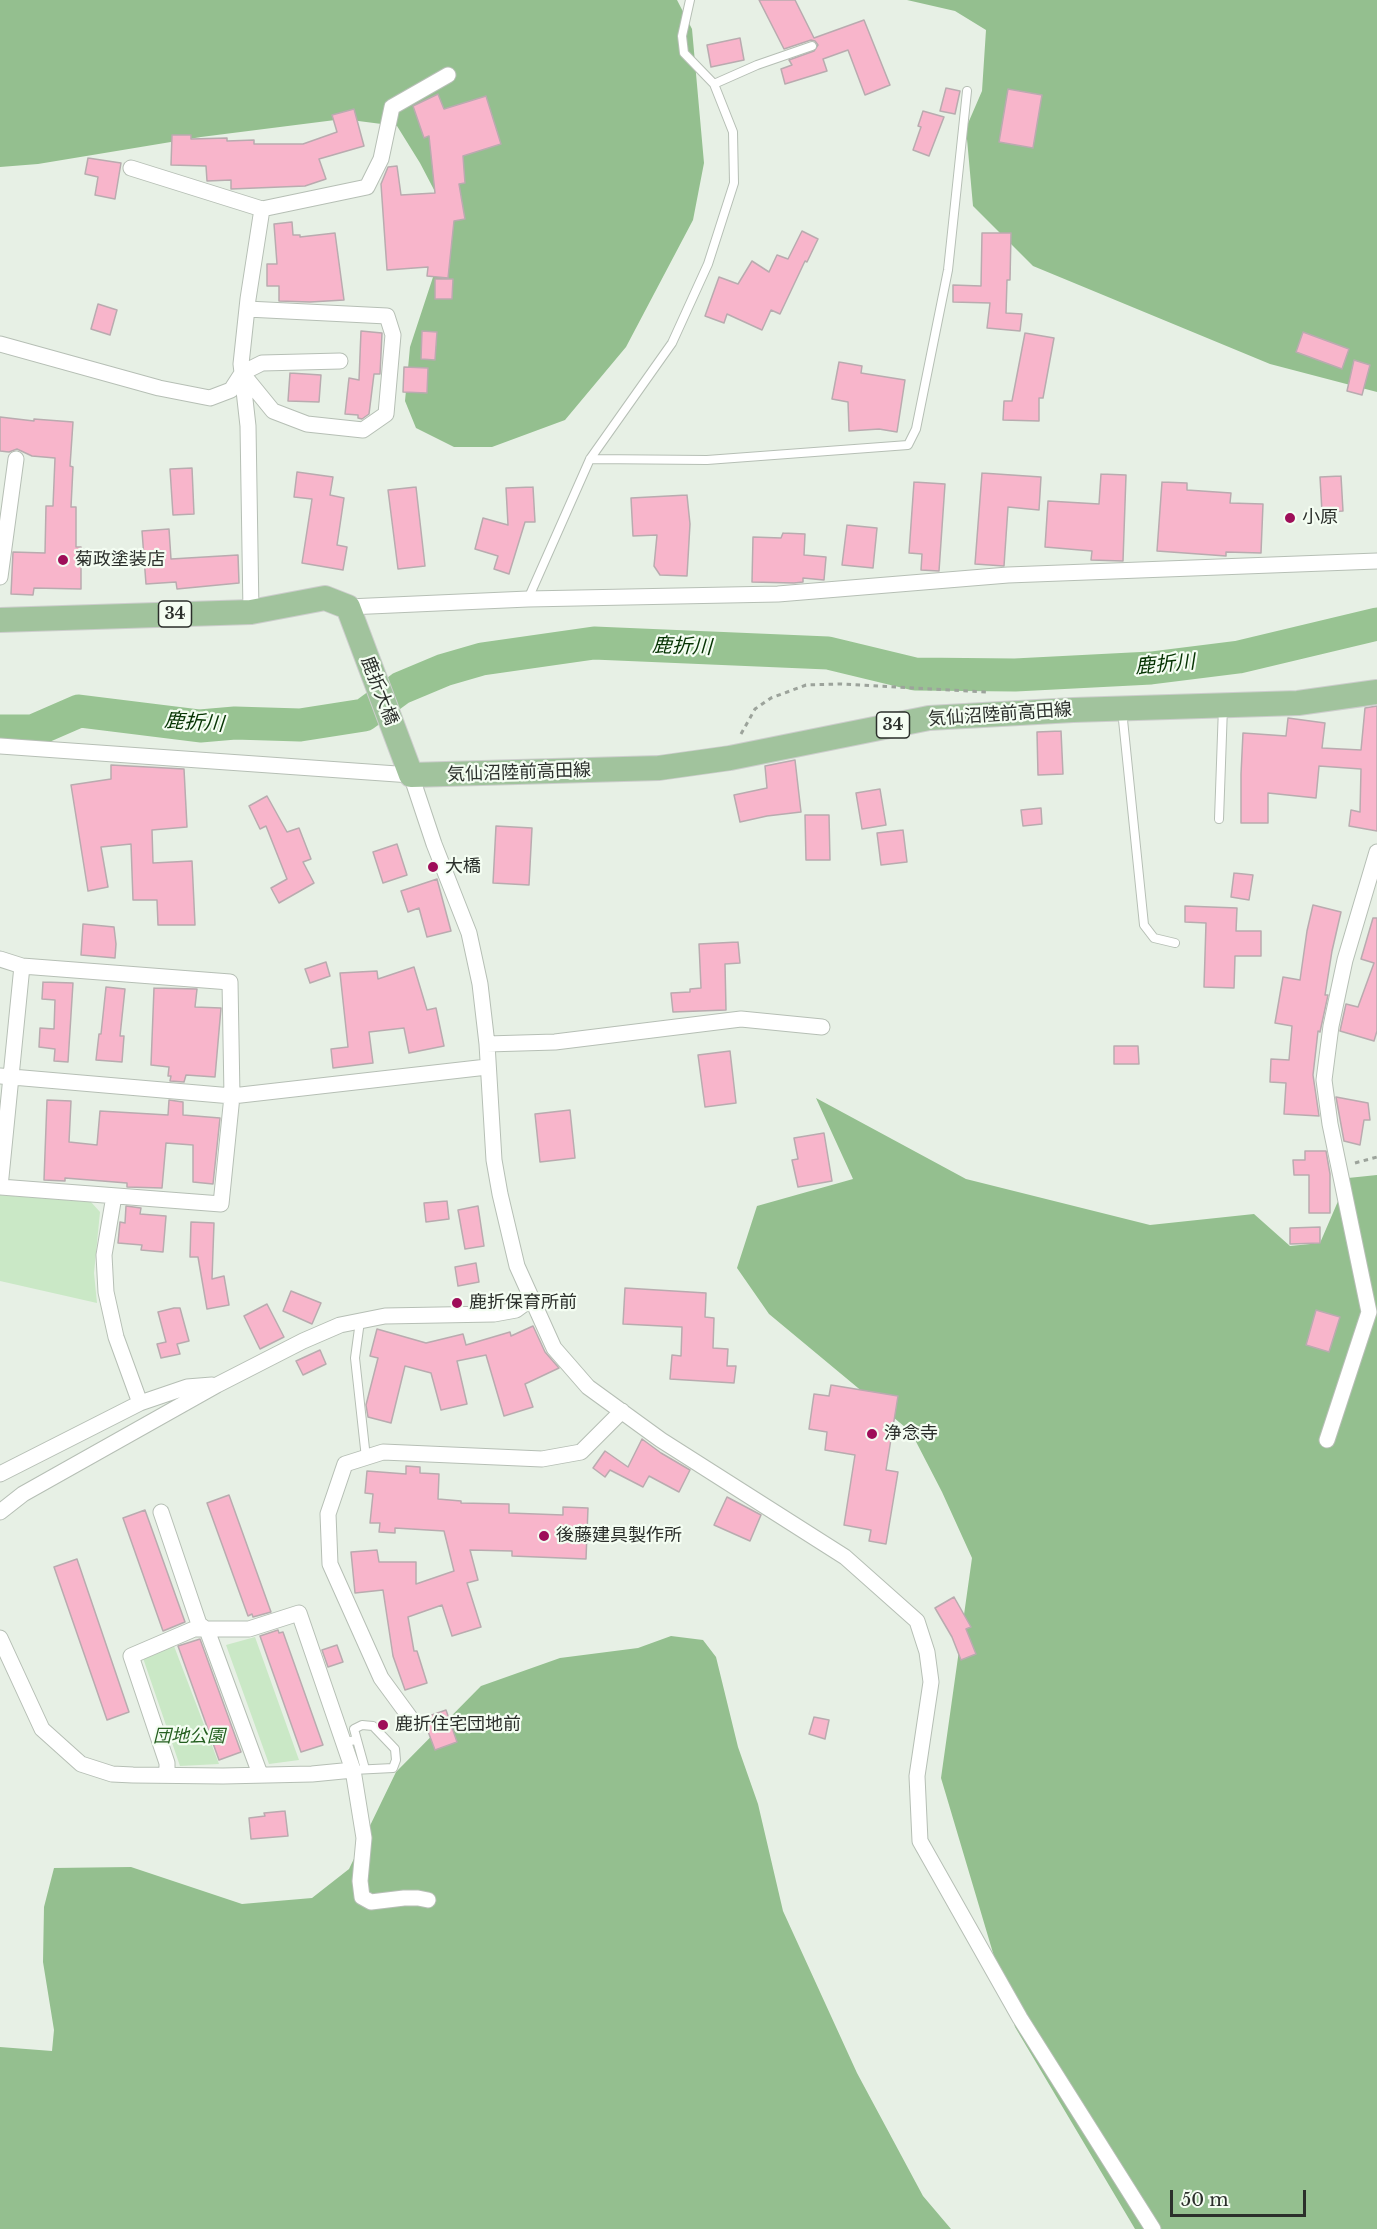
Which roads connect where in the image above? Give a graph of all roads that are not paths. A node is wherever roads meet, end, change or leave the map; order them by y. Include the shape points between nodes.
1 (690, 0) edge
2 (812, 46) dead end
3 (448, 75) dead end
4 (714, 84) junction
5 (967, 91) dead end
6 (131, 168) dead end
7 (262, 209) junction
8 (247, 309) junction
9 (0, 344) edge
10 (340, 361) dead end
11 (242, 373) junction
12 (16, 459) dead end
13 (590, 459) junction
14 (1377, 561) edge
15 (0, 577) edge
16 (528, 599) junction
17 (348, 607) junction
18 (251, 612) junction
19 (0, 620) edge
20 (1377, 692) edge
21 (1223, 705) junction
22 (1122, 709) junction
23 (0, 746) edge
24 (411, 775) junction
25 (1219, 819) dead end
26 (1377, 852) edge
27 (1175, 943) dead end
28 (0, 959) edge
29 (22, 966) junction
30 (822, 1027) dead end
31 (487, 1044) junction
32 (487, 1067) junction
33 (6, 1077) edge
34 (232, 1096) junction
35 (0, 1187) edge
36 (114, 1196) junction
37 (531, 1299) junction
38 (360, 1320) junction
39 (217, 1385) junction
40 (140, 1403) junction
41 (622, 1411) junction
42 (1327, 1440) dead end
43 (366, 1458) junction
44 (0, 1474) edge
45 (0, 1512) edge
46 (161, 1512) dead end
47 (207, 1629) junction
48 (0, 1638) edge
49 (414, 1723) dead end
50 (350, 1741) junction
51 (359, 1770) junction
52 (260, 1774) junction
53 (167, 1775) junction
54 (428, 1900) dead end
55 (1153, 2229) edge

1 - 4 lane via 682,36 684,53
2 - 4 lane
3 - 7 street via 392,107 381,159 367,187
4 - 13 lane via 733,132 734,183 708,264 672,344
5 - 13 lane via 948,270 916,429 908,445 706,460
6 - 7 street
7 - 8 street
8 - 11 street
8 - 11 street via 387,316 393,334 386,414 363,430 307,424 273,411
9 - 11 street via 159,388 210,398 231,390
10 - 11 street via 262,363
11 - 18 street via 248,426
12 - 15 street
13 - 16 lane
14 - 16 street via 1008,575 778,594
16 - 17 street
17 - 18 main road, 34 via 325,598
17 - 24 main road, 鹿折大橋
18 - 19 main road, 34
20 - 21 main road, 気仙沼陸前高田線 / 34 via 1298,703
21 - 22 main road, 気仙沼陸前高田線 / 34
21 - 25 lane
22 - 24 main road, 気仙沼陸前高田線 / 34 via 929,718 730,758 659,768
22 - 27 lane via 1144,925 1154,938
23 - 24 street
24 - 31 street via 469,933
26 - 42 street via 1345,960 1324,1080 1369,1312
28 - 29 street
29 - 33 street
29 - 34 street via 230,982
30 - 31 street via 741,1019 555,1042
31 - 32 street
32 - 34 street
32 - 37 street via 494,1160 517,1266
33 - 34 street
33 - 35 street
34 - 36 street via 221,1204
35 - 36 street
36 - 40 street via 104,1255 106,1292 116,1338
37 - 38 street via 516,1310 494,1314
37 - 41 street via 554,1348 588,1387
38 - 39 street via 303,1341
38 - 43 lane via 355,1358
39 - 40 street via 187,1387
39 - 45 street via 23,1494
40 - 44 street
41 - 43 street via 581,1452 542,1459 383,1452
41 - 55 street via 845,1557 917,1621 931,1683 917,1776 920,1841 1020,2018
43 - 49 street via 345,1464 328,1515 330,1564 381,1678
46 - 47 street via 199,1624
47 - 50 street via 249,1629 299,1613
47 - 52 street
47 - 53 street via 194,1629 131,1656 167,1763
48 - 53 street via 42,1729 81,1764 112,1774
50 - 51 street
50 - 51 lane via 354,1728 374,1726 394,1749 393,1768
51 - 52 street
51 - 54 street via 364,1838 362,1897 370,1902
52 - 53 street

